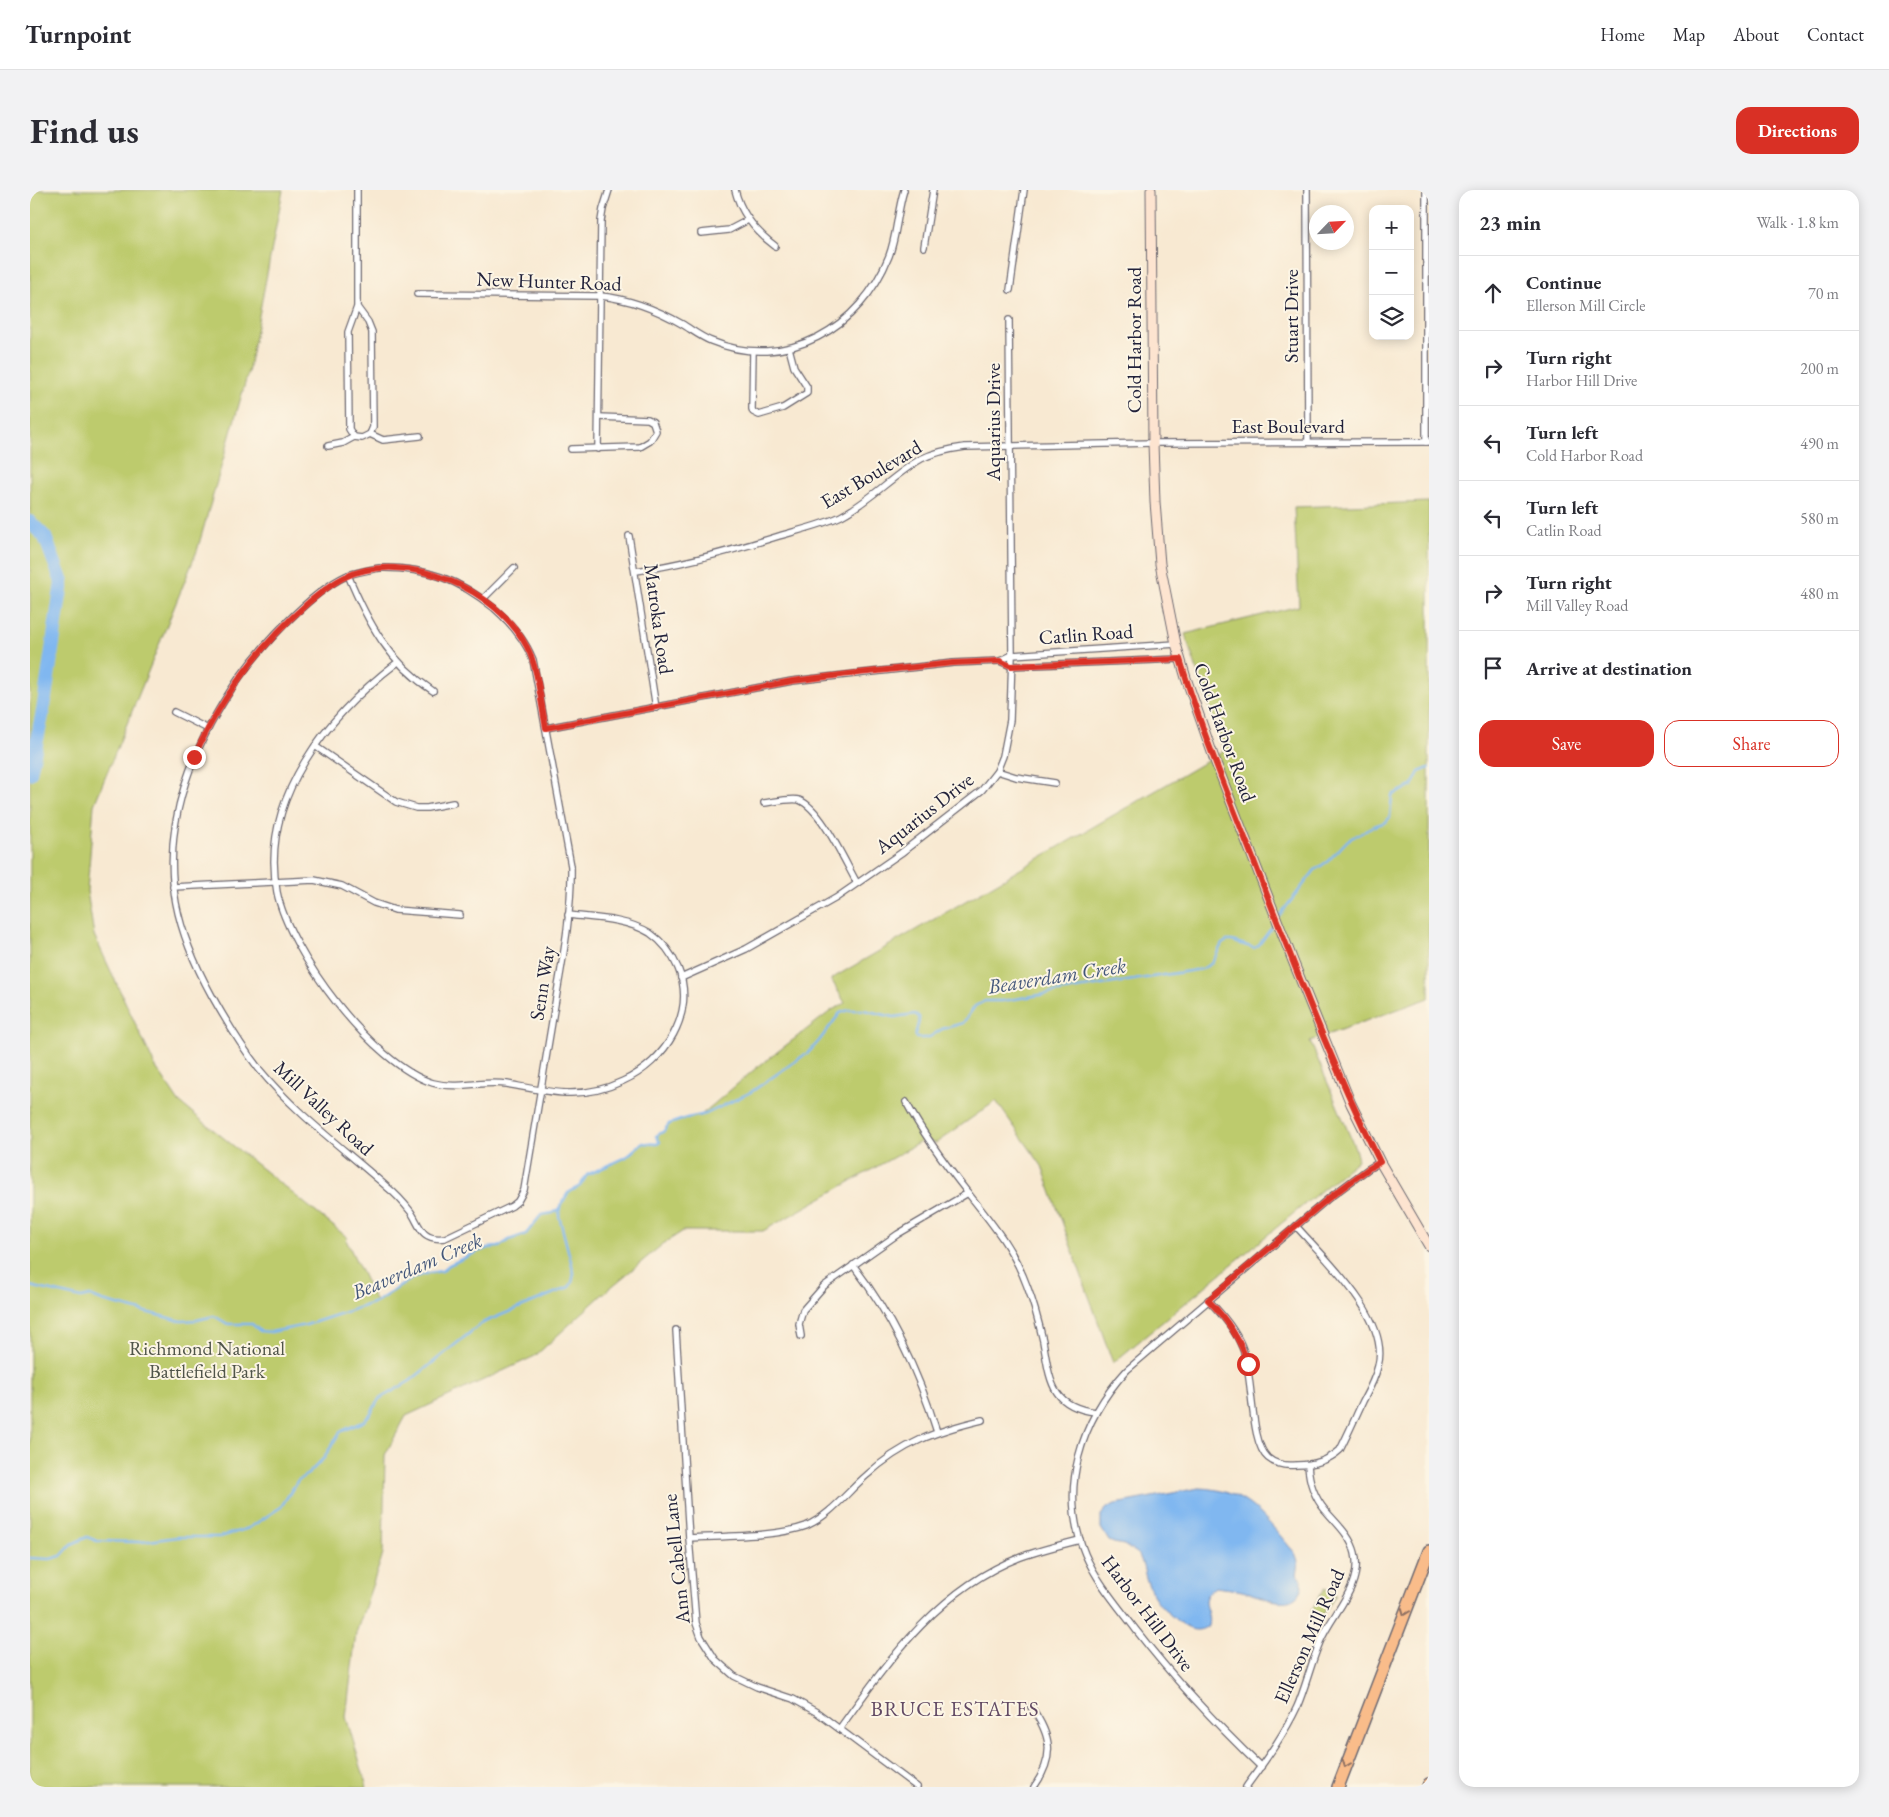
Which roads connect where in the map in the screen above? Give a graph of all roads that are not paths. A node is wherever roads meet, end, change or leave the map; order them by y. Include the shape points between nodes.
1 (357, 190) edge
2 (609, 190) edge
3 (734, 190) edge
4 (904, 190) edge
5 (933, 190) edge
6 (1024, 190) edge
7 (1151, 190) edge
8 (1307, 190) edge
9 (1426, 190) edge
10 (748, 220) junction
11 (701, 233) dead end
12 (775, 246) dead end
13 (924, 247) dead end
14 (1428, 287) edge
15 (1010, 290) dead end
16 (417, 294) dead end
17 (600, 296) junction
18 (357, 307) junction
19 (1009, 320) dead end
20 (789, 348) junction
21 (753, 351) junction
22 (599, 417) junction
23 (370, 434) junction
24 (420, 436) dead end
25 (354, 437) junction
26 (1308, 442) junction
27 (1428, 442) edge
28 (1152, 443) junction
29 (328, 446) dead end
30 (1009, 446) junction
31 (571, 449) dead end
32 (598, 449) junction
33 (629, 536) dead end
34 (514, 568) dead end
35 (636, 571) junction
36 (348, 575) junction
37 (483, 599) junction
38 (1176, 644) junction
39 (1012, 655) junction
40 (1180, 659) junction
41 (1000, 661) junction
42 (398, 662) junction
43 (1011, 666) junction
44 (433, 691) dead end
45 (656, 708) junction
46 (174, 712) dead end
47 (546, 728) junction
48 (208, 729) junction
49 (314, 746) junction
50 (997, 771) junction
51 (1055, 783) dead end
52 (453, 803) dead end
53 (764, 803) dead end
54 (276, 882) junction
55 (857, 883) junction
56 (173, 887) junction
57 (460, 915) dead end
58 (568, 915) junction
59 (682, 978) junction
60 (540, 1091) junction
61 (906, 1102) dead end
62 (1380, 1162) junction
63 (968, 1193) junction
64 (482, 1220) joint
65 (1296, 1226) junction
66 (1429, 1246) edge
67 (853, 1265) junction
68 (1208, 1300) junction
69 (676, 1330) dead end
70 (801, 1336) dead end
71 (1096, 1412) junction
72 (982, 1420) dead end
73 (937, 1432) junction
74 (1308, 1465) junction
75 (689, 1538) junction
76 (1080, 1540) junction
77 (1429, 1551) edge
78 (1031, 1707) dead end
79 (840, 1728) junction
80 (1261, 1767) junction
81 (917, 1787) edge
82 (1034, 1787) edge
83 (1246, 1787) edge
84 (1338, 1787) edge

1 - 18 street
2 - 17 street via 601,220
3 - 10 street
4 - 20 street, New Hunter Road via 889,255 869,292 855,310 830,330
5 - 13 street
6 - 15 street
7 - 28 main road, Cold Harbor Road
8 - 26 street, Stuart Drive
9 - 14 street
10 - 11 street via 729,230
10 - 12 street
14 - 27 street
16 - 17 street, New Hunter Road
17 - 21 street, New Hunter Road via 645,305 709,340 730,348
17 - 22 street
18 - 23 street via 372,332 373,428
18 - 25 street via 348,332 349,429
19 - 30 street, Aquarius Drive
20 - 21 street, New Hunter Road
20 - 21 street via 807,393 783,408 759,415 752,409
22 - 32 street
22 - 32 street via 648,419 656,431 650,442 640,447
23 - 24 street via 383,440
23 - 25 street
25 - 29 street via 343,444
26 - 27 street, East Boulevard
26 - 28 street, East Boulevard
28 - 30 street, East Boulevard
28 - 38 main road, Cold Harbor Road via 1160,564
30 - 35 street, East Boulevard via 965,447 936,453 911,466 839,517 721,554
30 - 39 street, Aquarius Drive
31 - 32 street
33 - 35 street, Matroka Road
34 - 37 street
35 - 45 street, Matroka Road
36 - 37 street, Mill Valley Road via 379,568 424,572 466,587
36 - 42 street via 369,620
36 - 48 street, Mill Valley Road via 317,596 279,631 228,694
37 - 47 street, Mill Valley Road via 516,630 529,649
38 - 39 street, Catlin Road
38 - 40 main road, Cold Harbor Road
39 - 41 street, Catlin Road
39 - 43 street, Aquarius Drive
40 - 43 street, Catlin Road
40 - 62 main road, Cold Harbor Road via 1214,758 1292,961 1351,1104
41 - 43 street, Catlin Road
41 - 45 street, Catlin Road via 953,663 792,681
42 - 44 street
42 - 49 street via 359,694
43 - 50 street, Aquarius Drive via 1008,738
45 - 47 street, Catlin Road
46 - 48 street
47 - 58 street, Senn Way via 571,866
48 - 56 street, Mill Valley Road via 194,757 179,804 173,847
49 - 52 street via 396,802 416,808
49 - 54 street via 292,785 279,822 275,849
50 - 51 street
50 - 55 street, Aquarius Drive via 982,790
53 - 55 street via 798,800 813,809
54 - 56 street
54 - 57 street via 328,882 382,907
54 - 60 street via 286,921 311,966 339,1006 387,1055 417,1076 439,1084 504,1084
55 - 59 street, Aquarius Drive via 746,949
56 - 64 street, Mill Valley Road via 184,934 207,986 239,1042 282,1094 402,1200 426,1235 445,1238
58 - 59 street via 630,924 650,934 668,951
58 - 60 street, Senn Way
59 - 60 street via 681,1017 668,1042 648,1066 626,1080 598,1091 562,1094
60 - 64 street, Senn Way via 522,1195 512,1206
61 - 63 street
62 - 65 street, Harbor Hill Drive
62 - 66 main road, Cold Harbor Road
63 - 67 street
63 - 71 street via 1002,1235 1019,1266 1035,1309 1048,1374 1056,1392 1076,1408
65 - 68 street, Harbor Hill Drive
65 - 74 street via 1360,1301 1380,1341 1378,1366 1372,1383 1340,1450
67 - 70 street via 824,1286 805,1307 799,1324
67 - 73 street via 904,1344 928,1400
68 - 71 street, Harbor Hill Drive via 1127,1370 1106,1394
68 - 74 street via 1230,1325 1242,1347 1261,1449 1277,1464
69 - 75 street, Ann Cabell Lane
71 - 76 street, Harbor Hill Drive via 1082,1442 1074,1475 1074,1508
72 - 73 street
73 - 75 street via 886,1459 827,1513 805,1526 784,1532
74 - 80 street, Ellerson Mill Road via 1310,1482 1318,1500 1352,1545 1356,1574 1320,1641 1296,1708
75 - 79 street, Ann Cabell Lane via 696,1623 715,1659 745,1682 793,1699
76 - 79 street via 1007,1564 943,1603 907,1639
76 - 80 street, Harbor Hill Drive via 1093,1570 1146,1642 1193,1698
77 -> 84 highway
78 - 82 street via 1045,1730 1049,1749 1047,1765
79 - 81 street, Ann Cabell Lane
80 - 83 street, Ellerson Mill Road

